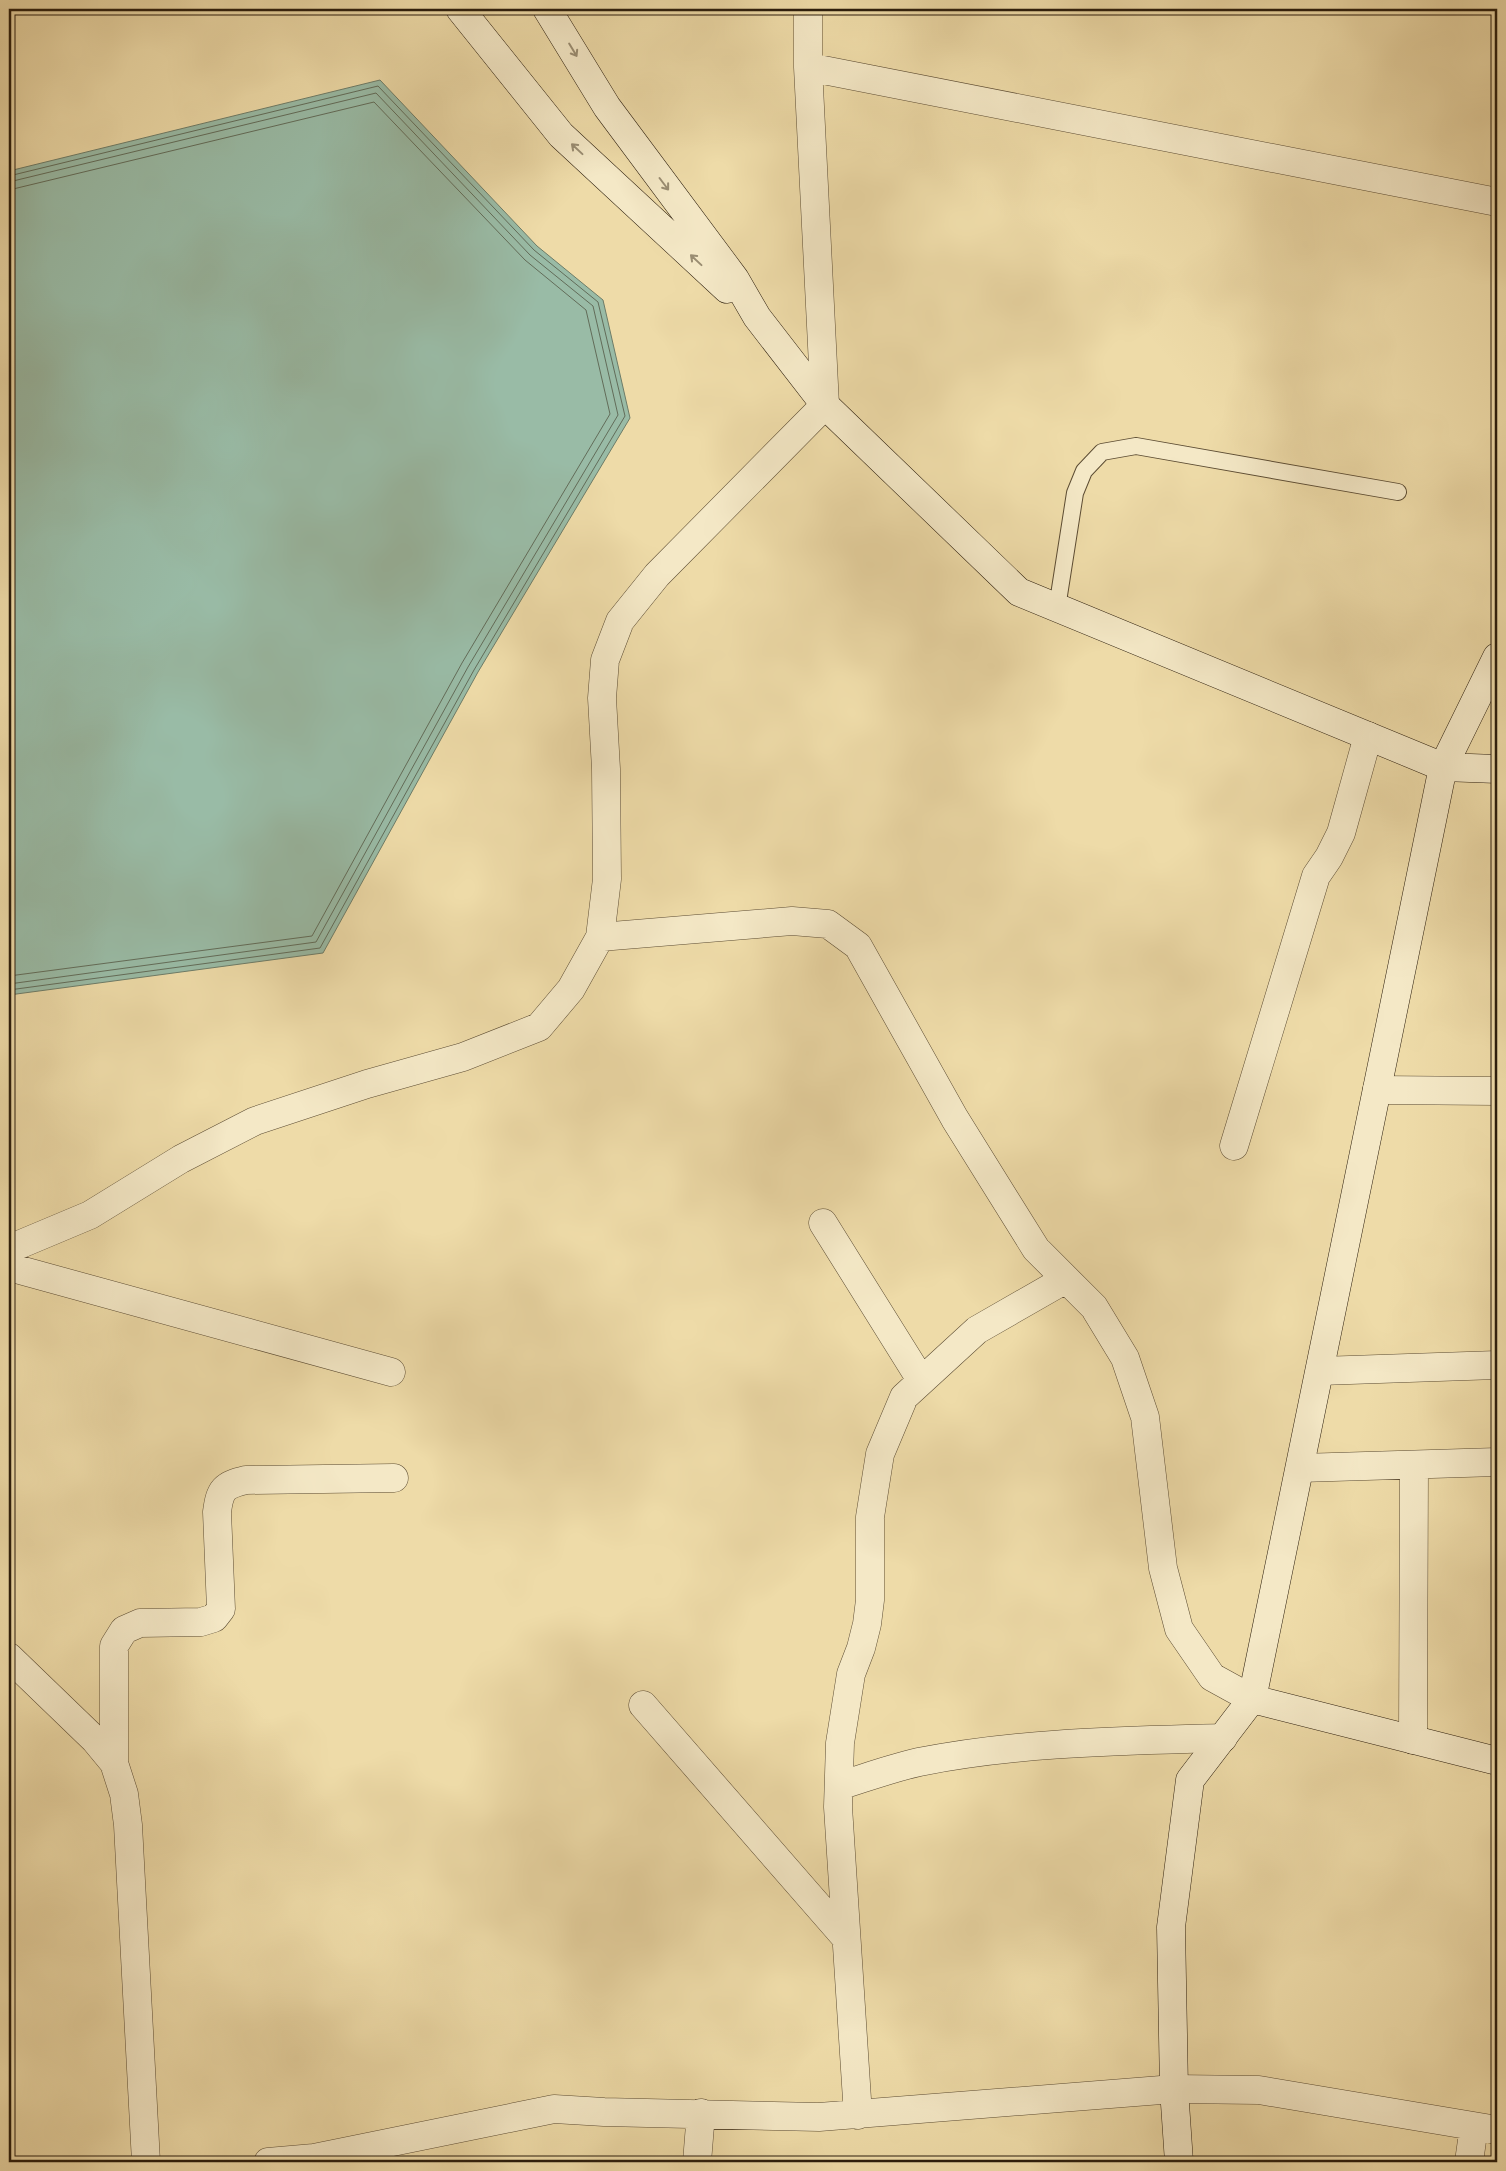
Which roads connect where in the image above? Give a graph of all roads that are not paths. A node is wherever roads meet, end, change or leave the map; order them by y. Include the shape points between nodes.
1 (460, 9) edge
2 (547, 9) edge
3 (808, 9) edge
4 (808, 67) junction
5 (1497, 202) edge
6 (757, 318) junction
7 (825, 405) junction
8 (1398, 492) dead end
9 (1057, 608) junction
10 (1497, 657) edge
11 (1368, 736) junction
12 (1443, 767) junction
13 (1497, 769) edge
14 (600, 937) junction
15 (1377, 1090) junction
16 (1497, 1091) edge
17 (1234, 1146) dead end
18 (823, 1223) dead end
19 (9, 1249) edge
20 (9, 1267) edge
21 (1066, 1279) junction
22 (1497, 1366) edge
23 (1320, 1371) junction
24 (391, 1372) dead end
25 (921, 1380) junction
26 (1497, 1462) edge
27 (1414, 1465) junction
28 (1300, 1468) junction
29 (394, 1478) dead end
30 (9, 1657) edge
31 (1252, 1699) junction
32 (643, 1705) dead end
33 (1223, 1738) junction
34 (1413, 1740) junction
35 (1497, 1761) edge
36 (114, 1763) junction
37 (839, 1786) junction
38 (846, 1938) junction
39 (1174, 2089) junction
40 (700, 2113) junction
41 (858, 2115) junction
42 (1486, 2128) edge
43 (146, 2162) edge
44 (268, 2162) edge
45 (697, 2162) edge
46 (1179, 2162) edge
47 (1469, 2162) edge

6 -> 1 street via 561,135
2 -> 6 street via 607,107 735,279
3 - 4 street
4 - 5 street
4 - 7 street
6 - 7 street
7 - 9 street via 1019,592
7 - 14 street via 657,576 620,621 605,660 602,698 607,879
8 - 9 lane via 1136,446 1102,452 1084,471 1075,493
9 - 11 street
10 - 12 street
11 - 12 street
11 - 17 street via 1341,833 1316,876
12 - 13 street
12 - 15 street
14 - 19 street via 571,989 539,1028 463,1057 255,1121 181,1160 90,1215
14 - 21 street via 792,921 828,924 858,946 960,1127 1036,1249
15 - 16 street
15 - 23 street
18 - 25 street
20 - 24 street
21 - 25 street via 977,1330
21 - 31 street via 1094,1307 1125,1358 1145,1417 1162,1568 1179,1629 1212,1676
22 - 23 street
23 - 28 street
25 - 37 street via 904,1397 880,1454 870,1516 868,1624 851,1674 840,1743
26 - 27 street
27 - 28 street
27 - 34 street
28 - 31 street
29 - 36 street via 246,1480 229,1484 219,1497 217,1512 221,1609 214,1618 201,1622 140,1623 124,1630 114,1646
30 - 36 street via 96,1740
31 - 33 street
31 - 34 street
32 - 38 street
33 - 37 street via 1097,1742 994,1752 918,1762
33 - 39 street via 1190,1780 1171,1927
34 - 35 street
36 - 43 street via 124,1794 128,1825
37 - 38 street
38 - 41 street
39 - 41 street
39 - 42 street via 1259,2090
39 - 46 street
40 - 41 street
40 - 44 street via 554,2109 314,2158
40 - 45 street
42 - 47 street

